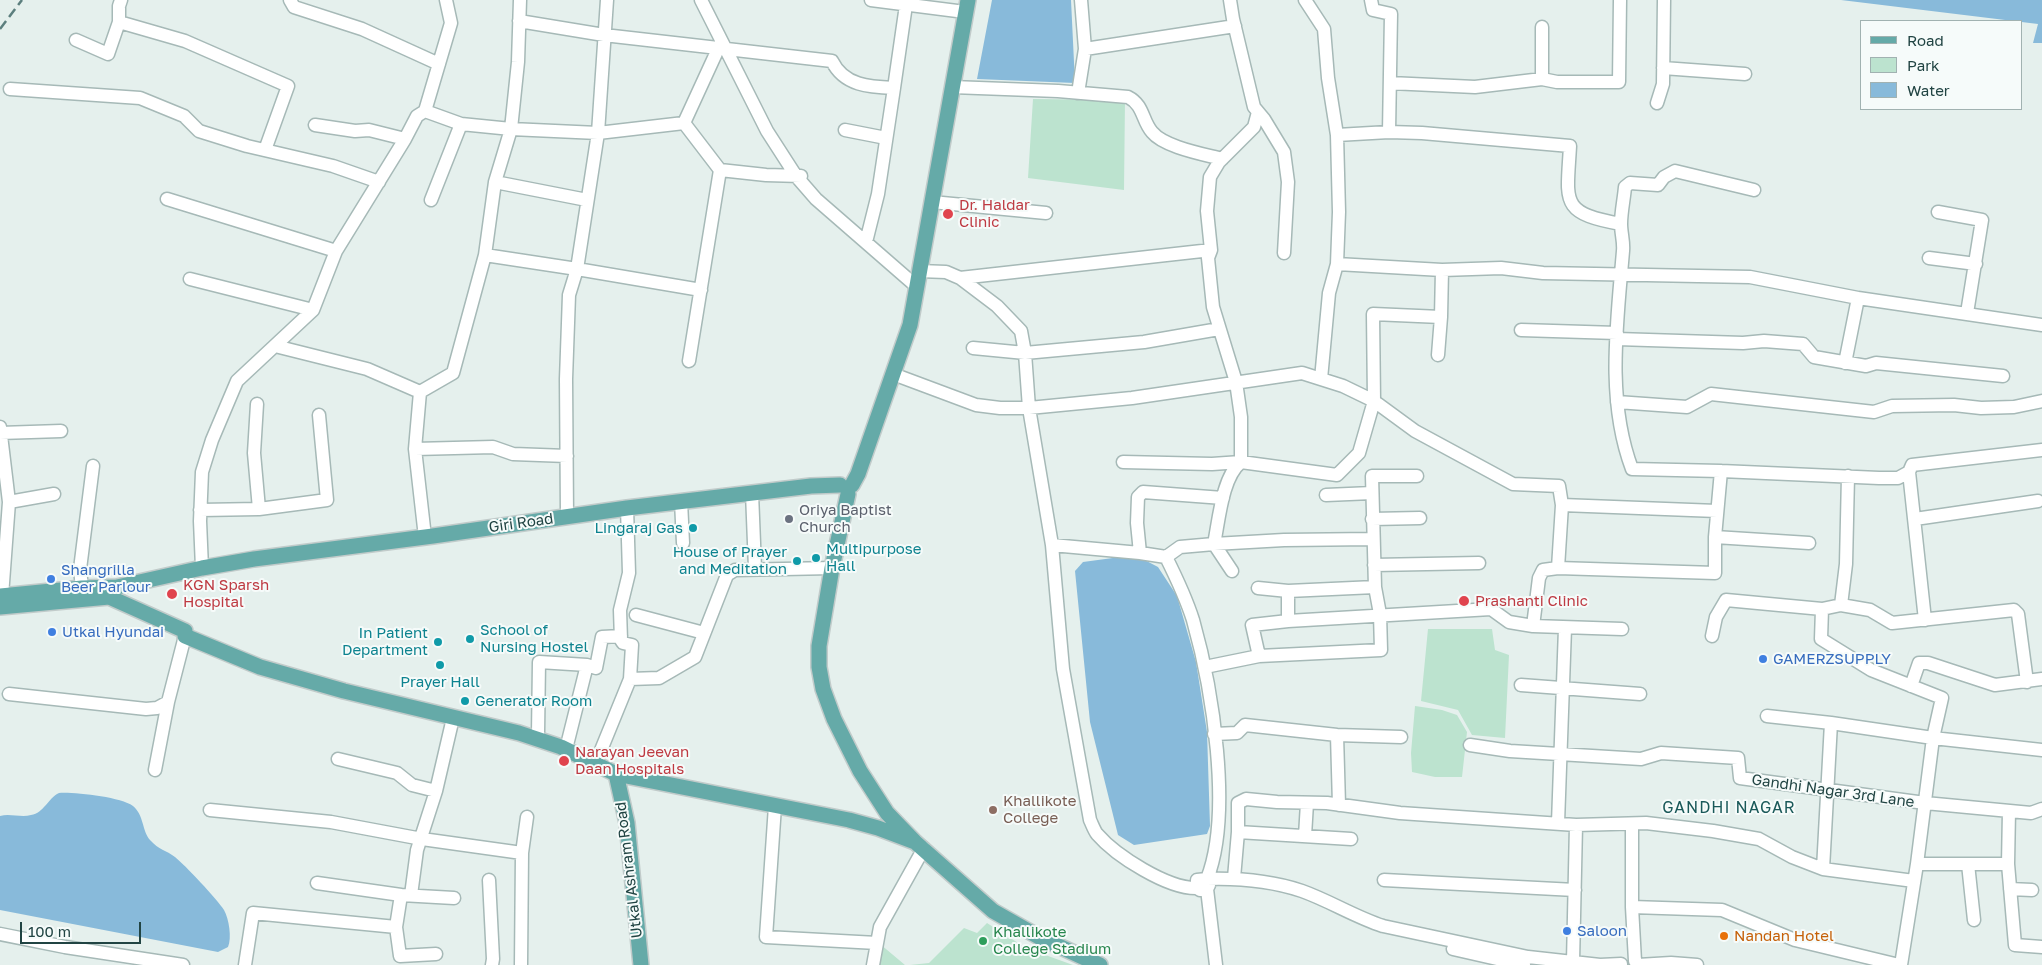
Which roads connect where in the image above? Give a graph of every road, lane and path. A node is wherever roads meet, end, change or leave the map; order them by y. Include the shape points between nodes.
1 (121, 0) edge
2 (290, 0) edge
3 (446, 0) edge
4 (520, 0) edge
5 (607, 0) edge
6 (700, 0) edge
7 (707, 0) edge
8 (871, 0) edge
9 (1081, 0) edge
10 (1230, 0) edge
11 (1305, 0) edge
12 (1371, 0) edge
13 (1620, 0) edge
14 (1664, 0) edge
15 (906, 5) junction
16 (966, 6) edge
17 (519, 21) junction
18 (119, 22) junction
19 (1235, 26) junction
20 (1542, 27) dead end
21 (604, 35) junction
22 (76, 40) dead end
23 (1085, 49) junction
24 (726, 50) junction
25 (439, 64) junction
26 (1663, 68) junction
27 (1745, 74) dead end
28 (1542, 79) junction
29 (1390, 82) junction
30 (952, 87) junction
31 (10, 88) dead end
32 (894, 88) junction
33 (1078, 93) junction
34 (1657, 103) dead end
35 (425, 111) junction
36 (1258, 112) junction
37 (684, 123) junction
38 (461, 124) junction
39 (315, 125) dead end
40 (511, 129) junction
41 (845, 130) dead end
42 (1388, 132) junction
43 (598, 133) junction
44 (1337, 135) junction
45 (886, 138) junction
46 (405, 139) junction
47 (265, 150) junction
48 (1222, 159) junction
49 (720, 170) junction
50 (798, 176) junction
51 (378, 182) junction
52 (495, 182) junction
53 (1754, 190) dead end
54 (167, 198) dead end
55 (431, 200) dead end
56 (587, 200) junction
57 (932, 202) junction
58 (1938, 212) dead end
59 (1046, 213) dead end
60 (1621, 224) junction
61 (867, 238) junction
62 (1211, 250) junction
63 (336, 251) junction
64 (1284, 253) dead end
65 (485, 256) junction
66 (1929, 258) dead end
67 (1337, 264) junction
68 (1976, 264) junction
69 (577, 269) junction
70 (1442, 270) junction
71 (1620, 275) junction
72 (190, 278) dead end
73 (960, 278) junction
74 (917, 279) junction
75 (701, 290) junction
76 (1858, 298) junction
77 (313, 310) junction
78 (1968, 313) junction
79 (1441, 317) junction
80 (2042, 325) edge
81 (1219, 329) junction
82 (1520, 330) dead end
83 (1617, 336) junction
84 (275, 346) junction
85 (973, 348) dead end
86 (1025, 354) junction
87 (1438, 355) dead end
88 (689, 361) dead end
89 (1845, 363) junction
90 (893, 374) junction
91 (2003, 376) dead end
92 (1321, 379) junction
93 (1236, 382) junction
94 (420, 392) junction
95 (1374, 401) junction
96 (2042, 401) edge
97 (1617, 402) junction
98 (257, 404) dead end
99 (1030, 408) junction
100 (319, 414) dead end
101 (0, 426) edge
102 (61, 431) dead end
103 (0, 433) edge
104 (415, 449) junction
105 (2042, 450) edge
106 (567, 456) junction
107 (1123, 462) dead end
108 (1241, 462) junction
109 (93, 466) dead end
110 (1721, 471) junction
111 (1909, 472) junction
112 (1417, 476) dead end
113 (1848, 476) junction
114 (846, 488) junction
115 (752, 493) junction
116 (1372, 493) junction
117 (54, 494) dead end
118 (1326, 495) dead end
119 (1223, 498) junction
120 (681, 501) junction
121 (2038, 501) dead end
122 (9, 502) junction
123 (1562, 504) junction
124 (258, 508) junction
125 (626, 508) junction
126 (200, 510) junction
127 (1717, 511) junction
128 (567, 516) junction
129 (1372, 518) junction
130 (1420, 518) dead end
131 (1915, 519) junction
132 (1715, 536) junction
133 (425, 537) junction
134 (1373, 539) junction
135 (683, 543) dead end
136 (1809, 543) dead end
137 (1214, 544) junction
138 (1052, 545) junction
139 (1140, 553) junction
140 (1166, 557) junction
141 (1479, 563) dead end
142 (1374, 565) junction
143 (202, 568) junction
144 (755, 568) junction
145 (832, 568) junction
146 (1558, 568) junction
147 (1232, 571) dead end
148 (1375, 587) junction
149 (82, 588) junction
150 (1258, 588) dead end
151 (1288, 591) junction
152 (113, 592) junction
153 (1, 600) edge
154 (1841, 605) junction
155 (1822, 609) junction
156 (1380, 614) junction
157 (636, 615) dead end
158 (1926, 620) junction
159 (1288, 621) junction
160 (1533, 626) junction
161 (1565, 628) junction
162 (1622, 629) dead end
163 (187, 632) junction
164 (704, 633) junction
165 (621, 636) junction
166 (1712, 636) dead end
167 (1259, 656) junction
168 (587, 666) junction
169 (1204, 667) junction
170 (630, 679) junction
171 (2042, 679) edge
172 (2028, 682) junction
173 (1521, 685) dead end
174 (1911, 686) junction
175 (1564, 689) junction
176 (8, 694) dead end
177 (1640, 694) dead end
178 (168, 702) junction
179 (1767, 716) dead end
180 (453, 718) junction
181 (1831, 723) junction
182 (538, 734) junction
183 (1214, 734) junction
184 (1337, 735) junction
185 (1401, 736) dead end
186 (1933, 738) junction
187 (567, 745) junction
188 (1470, 745) dead end
189 (2042, 750) edge
190 (1560, 755) junction
191 (338, 759) dead end
192 (605, 768) junction
193 (155, 770) dead end
194 (1826, 789) junction
195 (436, 791) junction
196 (1307, 803) junction
197 (1924, 803) junction
198 (1339, 805) junction
199 (775, 806) junction
200 (2042, 809) edge
201 (210, 810) dead end
202 (2009, 811) junction
203 (887, 813) junction
204 (527, 817) dead end
205 (1558, 823) junction
206 (1632, 824) junction
207 (1576, 825) junction
208 (878, 828) junction
209 (1238, 832) junction
210 (1305, 836) junction
211 (422, 839) junction
212 (1350, 839) dead end
213 (920, 845) junction
214 (522, 853) junction
215 (1917, 864) junction
216 (1968, 864) junction
217 (2008, 864) junction
218 (1823, 869) junction
219 (1234, 878) junction
220 (489, 880) dead end
221 (1384, 880) dead end
222 (1914, 881) junction
223 (317, 883) dead end
224 (1203, 885) junction
225 (2010, 889) junction
226 (1575, 890) junction
227 (2032, 890) dead end
228 (406, 895) junction
229 (454, 898) dead end
230 (1632, 907) junction
231 (1974, 920) dead end
232 (396, 927) junction
233 (0, 934) edge
234 (877, 944) junction
235 (2042, 947) edge
236 (436, 954) dead end
237 (1573, 962) junction
238 (1637, 964) edge
239 (183, 965) edge
240 (246, 965) edge
241 (492, 965) edge
242 (521, 965) edge
243 (641, 965) edge
244 (873, 965) edge
245 (1100, 965) edge
246 (1210, 965) edge
247 (1216, 965) edge
248 (1524, 965) edge
249 (1621, 965) edge
250 (1697, 965) edge
251 (1900, 965) edge

1 - 18 street
2 - 25 street via 294,7 362,29
3 - 25 street via 451,24
4 - 17 street
5 - 21 street
6 - 24 street
7 - 24 street
8 - 15 street
9 - 23 street
10 - 19 street
11 - 44 street via 1324,29
12 - 29 street via 1373,10 1391,14
13 - 28 street via 1619,82
14 - 26 street
15 - 16 street
15 - 32 street
16 - 30 main road
17 - 21 street
17 - 40 street
18 - 22 street via 108,54
18 - 47 street via 185,40 288,86
19 - 23 street
19 - 36 street via 1254,107
20 - 28 street
21 - 24 street
21 - 43 street
23 - 33 street
24 - 32 street via 832,61 838,72 854,83
24 - 37 street
24 - 50 street
25 - 35 street
26 - 27 street
26 - 34 street via 1663,84
28 - 29 street via 1475,87
29 - 42 street
30 - 33 street
30 - 57 main road
31 - 47 street via 140,98 184,116 199,131
32 - 45 street
33 - 48 street via 1128,97 1135,101 1155,136
35 - 38 street
35 - 46 street via 417,116
36 - 48 street via 1254,127
36 - 64 street via 1284,152 1288,182
37 - 43 street
37 - 49 street
38 - 40 street
38 - 55 street
39 - 46 street via 370,130
40 - 43 street
40 - 52 street
41 - 45 street
42 - 44 street
42 - 60 street via 1570,146 1570,202 1588,216
43 - 56 street
44 - 67 street
45 - 61 street via 878,194
46 - 51 street
47 - 51 street via 333,166
48 - 62 street via 1210,177 1207,211
49 - 50 street
49 - 75 street
50 - 61 street
50 - 74 street via 816,199
51 - 63 street
52 - 56 street
52 - 65 street
53 - 60 street via 1675,171 1658,185 1630,182 1626,186
54 - 63 street
56 - 69 street
57 - 59 street
57 - 74 main road
58 - 68 street via 1982,220
60 - 71 street
61 - 74 street
62 - 73 street
62 - 81 street via 1208,258 1213,307
63 - 77 street
65 - 69 street
65 - 94 street via 453,373
66 - 68 street
67 - 70 street
67 - 92 street via 1329,293
68 - 78 street
69 - 75 street
69 - 106 street via 569,295
70 - 71 street via 1501,268
70 - 79 street
71 - 76 street via 1750,277
71 - 83 street
72 - 77 street
73 - 74 street via 946,272
73 - 86 street via 997,306 1021,331
74 - 90 main road via 910,325
75 - 88 street
76 - 78 street
76 - 89 street
77 - 84 street
78 - 80 street
79 - 87 street
79 - 95 street via 1373,314
81 - 86 street via 1144,342
81 - 93 street
82 - 83 street
83 - 89 street via 1803,344 1814,357
83 - 97 street
84 - 94 street via 367,369
84 - 126 street via 237,381 224,408 202,472
85 - 86 street
86 - 99 street
89 - 91 street via 1866,366 1876,363
90 - 99 street via 976,405
90 - 114 main road via 858,474
92 - 93 street via 1302,373
92 - 95 street
93 - 99 street via 1132,398
93 - 108 street via 1241,417
94 - 104 street
95 - 108 street via 1359,453 1337,475
95 - 123 street via 1415,431 1513,484 1559,486
96 - 97 street via 2014,407 1892,406 1874,412 1711,394 1687,406
97 - 110 street via 1632,469
98 - 124 street via 254,453
99 - 138 street
100 - 124 street via 327,500
101 - 103 street
102 - 103 street
103 - 122 street
104 - 106 street via 493,447 513,454
104 - 133 street
105 - 111 street via 1912,465
106 - 128 street
107 - 108 street
108 - 119 street via 1233,468
109 - 149 street via 80,569
110 - 113 street
110 - 127 street
111 - 113 street via 1898,478
111 - 131 street
112 - 116 street via 1372,476
113 - 154 street via 1846,564
114 - 115 main road, Giri Road via 811,486
114 - 145 main road
115 - 120 main road, Giri Road
115 - 144 street
116 - 118 street
116 - 129 street
117 - 122 street
119 - 137 street
119 - 139 street via 1142,492 1138,497 1137,523
120 - 125 main road, Giri Road
120 - 135 street
121 - 131 street
122 - 153 street
123 - 127 street
123 - 146 street
124 - 126 street
125 - 128 main road, Giri Road
125 - 165 street via 629,573 620,610
126 - 143 street
127 - 132 street
128 - 133 main road, Giri Road
129 - 130 street
129 - 134 street
131 - 158 street
132 - 136 street
132 - 146 street via 1715,573
133 - 143 main road, Giri Road
134 - 137 street
134 - 142 street
137 - 140 street via 1180,547
137 - 147 street
138 - 139 street
138 - 224 street via 1063,669 1090,820 1096,833 1137,866 1169,884
139 - 140 street
140 - 169 street via 1184,596
141 - 142 street
142 - 148 street
143 - 152 main road, Giri Road
144 - 145 street
144 - 164 street via 735,570 728,575
145 - 203 main road via 819,646 823,688 834,719 860,771
146 - 160 street via 1543,570 1539,578
148 - 151 street
148 - 156 street
149 - 152 main road
149 - 153 main road
150 - 151 street
151 - 159 street
152 - 153 main road
152 - 163 main road
154 - 155 street
154 - 158 street via 1870,610 1892,624
155 - 166 street via 1726,600 1716,617
155 - 174 street via 1820,639 1871,670
156 - 159 street
156 - 160 street via 1491,609 1509,622
156 - 167 street via 1381,650
157 - 164 street
158 - 172 street via 2014,610 2018,614
159 - 167 street via 1252,625
160 - 161 street
161 - 162 street
161 - 175 street
163 - 178 street
163 - 180 main road via 260,667
163 - 182 main road via 292,674 340,680
164 - 170 street via 694,657 676,670 660,678
165 - 168 street via 602,637 596,668
165 - 170 street via 623,644 632,645
167 - 169 street
168 - 182 street via 539,662
168 - 187 street
169 - 183 street
170 - 192 street
171 - 172 street
172 - 174 street via 1996,685 1919,663
173 - 175 street
174 - 186 street via 1942,698
175 - 177 street
175 - 190 street
176 - 178 street via 146,709
178 - 193 street
179 - 181 street
180 - 192 main road via 519,733
180 - 195 street
181 - 186 street
181 - 194 street
182 - 187 main road
183 - 184 street via 1237,733 1245,725
183 - 224 street via 1220,774 1217,840
184 - 185 street
184 - 198 street
186 - 189 street
186 - 197 street
187 - 192 main road
188 - 190 street
190 - 194 street, Gandhi Nagar 3rd Lane via 1641,759 1661,753 1738,758 1740,778
190 - 205 street
191 - 195 street via 397,773 412,786
192 - 199 main road
192 - 243 main road, Utkal Ashram Road via 627,823
194 - 197 street, Gandhi Nagar 3rd Lane
194 - 218 street
195 - 211 street
196 - 198 street
196 - 209 street via 1246,799 1238,803
196 - 210 street
197 - 202 street, Gandhi Nagar 3rd Lane
197 - 215 street
198 - 205 street via 1400,814
199 - 208 main road
199 - 234 street via 766,937
200 - 202 street, Gandhi Nagar 3rd Lane via 2031,813
201 - 211 street via 331,822
202 - 217 street
203 - 208 main road
203 - 213 main road
204 - 214 street
205 - 207 street
206 - 207 street
206 - 218 street via 1646,823 1759,839
206 - 230 street
207 - 226 street
208 - 213 main road
209 - 210 street
209 - 219 street
210 - 212 street
211 - 214 street
211 - 228 street
213 - 234 street via 880,927
213 - 245 main road via 994,911 1038,937
214 - 242 street
215 - 216 street
215 - 222 street
216 - 217 street
216 - 231 street
217 - 225 street
218 - 222 street
219 - 224 street
219 - 237 street via 1301,891 1383,926 1528,957
220 - 241 street
221 - 226 street
222 - 251 street
223 - 228 street
224 - 246 street
224 - 247 street
224 - 248 street via 1238,884 1299,899 1369,930
225 - 227 street
225 - 235 street via 2015,945
226 - 237 street
228 - 229 street
228 - 232 street
230 - 238 street
230 - 251 street via 1722,910 1795,940
232 - 236 street via 400,956
232 - 240 street via 253,913
233 - 239 street
234 - 244 street
237 - 249 street
238 - 249 street via 1625,961
238 - 250 street via 1671,962

